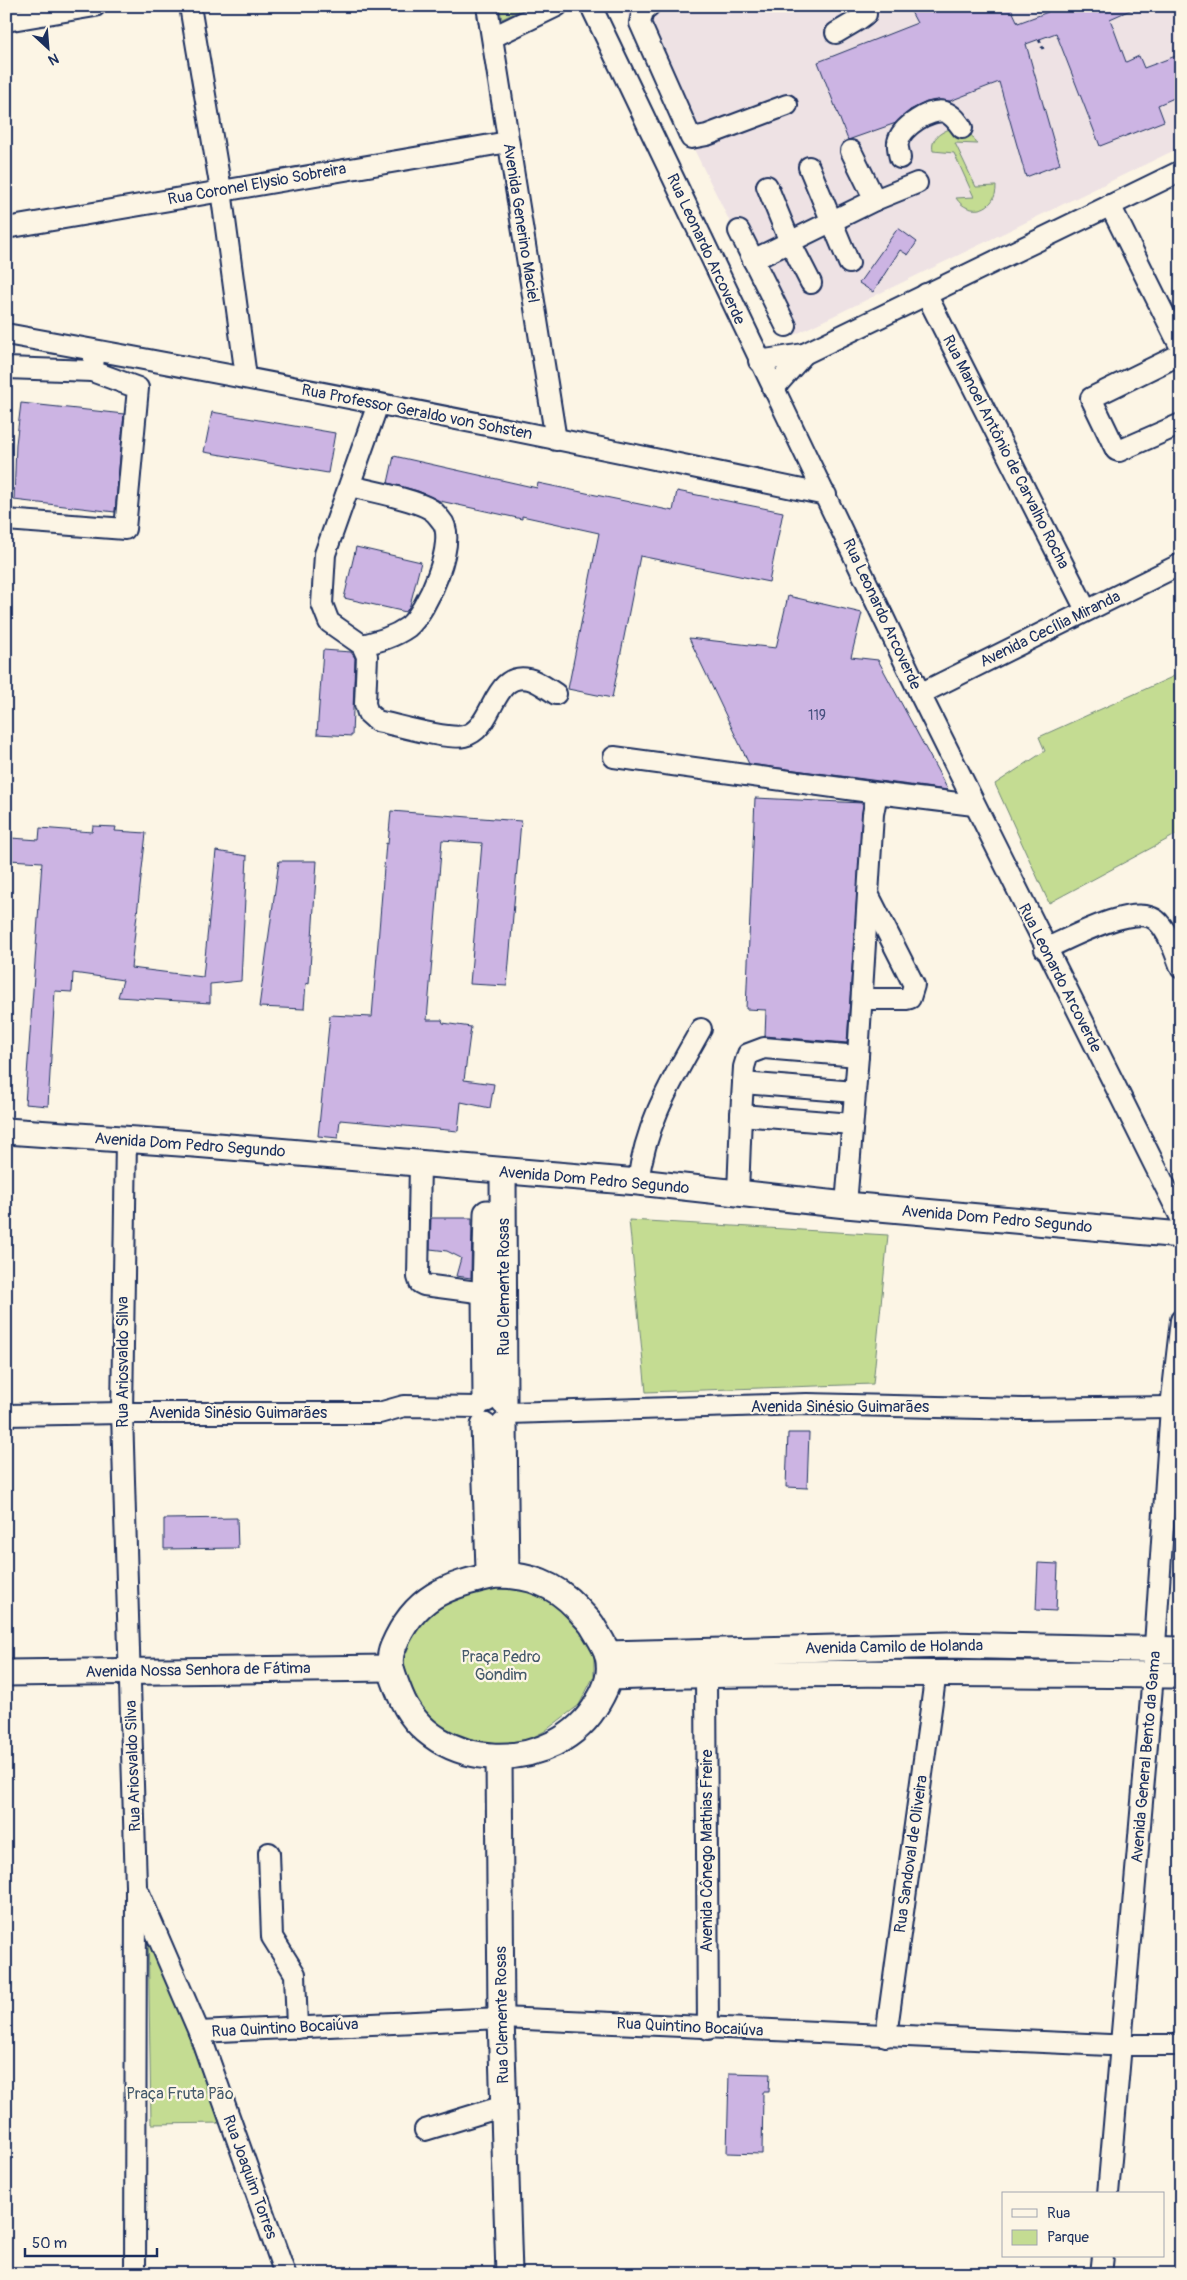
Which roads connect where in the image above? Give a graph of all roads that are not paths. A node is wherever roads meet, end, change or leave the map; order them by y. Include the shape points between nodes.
1 (95, 6) edge
2 (190, 6) edge
3 (487, 6) edge
4 (558, 6) edge
5 (591, 6) edge
6 (649, 6) edge
7 (865, 6) edge
8 (6, 21) edge
9 (836, 33) dead end
10 (493, 37) junction
11 (787, 105) dead end
12 (962, 128) dead end
13 (508, 142) junction
14 (851, 151) dead end
15 (900, 158) dead end
16 (809, 167) dead end
17 (1181, 171) edge
18 (917, 183) dead end
19 (767, 186) dead end
20 (221, 190) junction
21 (875, 200) junction
22 (1104, 208) junction
23 (831, 221) junction
24 (6, 228) edge
25 (739, 231) dead end
26 (790, 242) junction
27 (753, 260) junction
28 (849, 263) dead end
29 (811, 283) dead end
30 (926, 294) junction
31 (786, 326) dead end
32 (6, 334) edge
33 (1181, 348) edge
34 (95, 350) junction
35 (804, 354) junction
36 (1181, 354) edge
37 (759, 360) junction
38 (6, 368) edge
39 (92, 371) junction
40 (246, 377) junction
41 (773, 389) junction
42 (378, 404) junction
43 (1181, 424) edge
44 (556, 440) junction
45 (350, 486) junction
46 (826, 495) junction
47 (6, 520) edge
48 (1181, 564) edge
49 (1086, 610) junction
50 (362, 644) junction
51 (556, 694) dead end
52 (920, 694) junction
53 (614, 757) dead end
54 (877, 793) junction
55 (974, 805) junction
56 (868, 894) junction
57 (1046, 949) junction
58 (1181, 968) edge
59 (862, 999) junction
60 (701, 1028) dead end
61 (858, 1056) junction
62 (743, 1083) junction
63 (855, 1092) junction
64 (741, 1115) junction
65 (852, 1124) junction
66 (6, 1131) edge
67 (126, 1139) junction
68 (420, 1163) junction
69 (496, 1171) junction
70 (638, 1182) junction
71 (738, 1194) junction
72 (846, 1205) junction
73 (1181, 1218) edge
74 (1181, 1235) edge
75 (485, 1293) junction
76 (1181, 1320) edge
77 (1171, 1407) junction
78 (122, 1413) junction
79 (492, 1413) junction
80 (6, 1415) edge
81 (498, 1576) junction
82 (1181, 1650) edge
83 (1154, 1662) junction
84 (609, 1666) junction
85 (390, 1668) junction
86 (130, 1671) junction
87 (936, 1672) junction
88 (6, 1673) edge
89 (706, 1674) junction
90 (1181, 1675) edge
91 (499, 1757) junction
92 (269, 1853) dead end
93 (136, 1886) junction
94 (501, 2018) junction
95 (297, 2028) junction
96 (708, 2029) junction
97 (199, 2032) junction
98 (886, 2036) junction
99 (1181, 2045) edge
100 (1122, 2046) junction
101 (504, 2106) junction
102 (425, 2130) dead end
103 (1108, 2192) edge
104 (1103, 2258) edge
105 (135, 2274) edge
106 (285, 2274) edge
107 (509, 2274) edge
108 (1101, 2274) edge

1 - 8 street
2 - 20 street
3 - 10 street, Avenida Generino Maciel
4 - 10 street
5 - 37 street, Rua Leonardo Arcoverde
6 - 11 street via 643,11 640,23 691,138
7 - 9 street via 866,14
10 - 13 street, Avenida Generino Maciel
12 - 15 street via 954,117 938,111 917,120 904,128 898,142
13 - 20 street, Rua Coronel Elysio Sobreira
13 - 44 street, Avenida Generino Maciel
14 - 21 street
16 - 23 street
17 - 22 street
18 - 21 street
19 - 26 street
20 - 24 street, Rua Coronel Elysio Sobreira
20 - 40 street
21 - 23 street
22 - 30 street via 1053,222 966,264 949,283
22 - 33 street
23 - 26 street
23 - 28 street
25 - 27 street
26 - 27 street
26 - 29 street
27 - 31 street
30 - 35 street
30 - 49 street, Rua Manoel Antônio de Carvalho Rocha
32 - 34 street, Rua Professor Geraldo von Sohsten
34 - 39 street
34 - 40 street, Rua Professor Geraldo von Sohsten
35 - 37 street
35 - 41 street
36 - 43 street via 1090,398 1119,451
37 - 41 street, Rua Leonardo Arcoverde
38 - 39 street
39 - 47 street via 138,388 125,529
40 - 42 street, Rua Professor Geraldo von Sohsten
41 - 46 street, Rua Leonardo Arcoverde
42 - 44 street, Rua Professor Geraldo von Sohsten
42 - 45 street
44 - 46 street, Rua Professor Geraldo von Sohsten
45 - 50 street via 326,554 322,604 329,622
45 - 50 street via 431,509 443,522 446,536 443,561 430,595 410,626 386,640
46 - 52 street, Rua Leonardo Arcoverde
48 - 49 street, Avenida Cecília Miranda
49 - 52 street, Avenida Cecília Miranda
50 - 51 street via 367,656 365,704 368,713 377,720 450,736 464,736 483,723 504,686 515,680 529,679
52 - 55 street, Rua Leonardo Arcoverde
53 - 54 street
54 - 55 street
54 - 56 street
55 - 57 street, Rua Leonardo Arcoverde
56 - 59 street
56 - 59 street via 914,985 910,998
57 - 58 street via 1117,918 1147,915 1158,921
57 - 73 street, Rua Leonardo Arcoverde
59 - 61 street
60 - 70 street via 660,1102 647,1134
61 - 62 street via 758,1050 745,1059
61 - 63 street
62 - 63 street
62 - 64 street
63 - 65 street
64 - 65 street
64 - 71 street
65 - 72 street
66 - 67 main road, Avenida Dom Pedro Segundo
67 - 68 main road, Avenida Dom Pedro Segundo
67 - 78 street, Rua Ariosvaldo Silva
68 - 69 main road, Avenida Dom Pedro Segundo
68 - 75 street via 420,1283
69 - 70 main road, Avenida Dom Pedro Segundo
69 - 75 main road, Rua Clemente Rosas
69 - 79 main road, Rua Clemente Rosas
70 - 71 main road, Avenida Dom Pedro Segundo
71 - 72 main road, Avenida Dom Pedro Segundo
72 - 74 main road, Avenida Dom Pedro Segundo
75 - 79 main road, Rua Clemente Rosas
76 - 77 street, Avenida General Bento da Gama
77 - 79 street, Avenida Sinésio Guimarães via 1023,1409 807,1404
77 - 83 street, Avenida General Bento da Gama
78 - 79 street, Avenida Sinésio Guimarães via 379,1413 404,1406
78 - 80 street, Avenida Sinésio Guimarães
78 - 86 street, Rua Ariosvaldo Silva
79 - 81 main road, Rua Clemente Rosas
81 - 84 main road via 530,1578 566,1596 591,1623
81 - 85 main road via 458,1584 425,1601 400,1631 392,1649
82 - 83 main road, Avenida Camilo de Holanda
83 - 84 main road, Avenida Camilo de Holanda via 948,1645
83 - 87 main road, Avenida Camilo de Holanda
83 - 90 main road, Avenida Camilo de Holanda
83 - 100 street, Avenida General Bento da Gama
84 - 89 main road, Avenida Camilo de Holanda
84 - 91 main road via 592,1713 566,1737 534,1752
85 - 86 main road, Avenida Nossa Senhora de Fátima
85 - 91 main road via 404,1703 426,1731 462,1749
86 - 88 main road, Avenida Nossa Senhora de Fátima
86 - 93 street, Rua Ariosvaldo Silva
87 - 89 main road, Avenida Camilo de Holanda
87 - 98 street, Rua Sandoval de Oliveira
89 - 96 street, Avenida Cônego Mathias Freire
91 - 94 main road, Rua Clemente Rosas
92 - 95 street via 272,1937 295,1974
93 - 97 street, Rua Joaquim Torres
93 - 105 street, Rua Ariosvaldo Silva
94 - 95 street, Rua Quintino Bocaiúva
94 - 96 street, Rua Quintino Bocaiúva
94 - 101 main road, Rua Clemente Rosas
95 - 97 street, Rua Quintino Bocaiúva
96 - 98 street, Rua Quintino Bocaiúva
97 - 106 street, Rua Joaquim Torres
98 - 100 street, Rua Quintino Bocaiúva
99 - 100 street, Rua Quintino Bocaiúva
100 - 103 street, Avenida General Bento da Gama
101 - 102 street
101 - 107 main road, Rua Clemente Rosas
104 - 108 street

